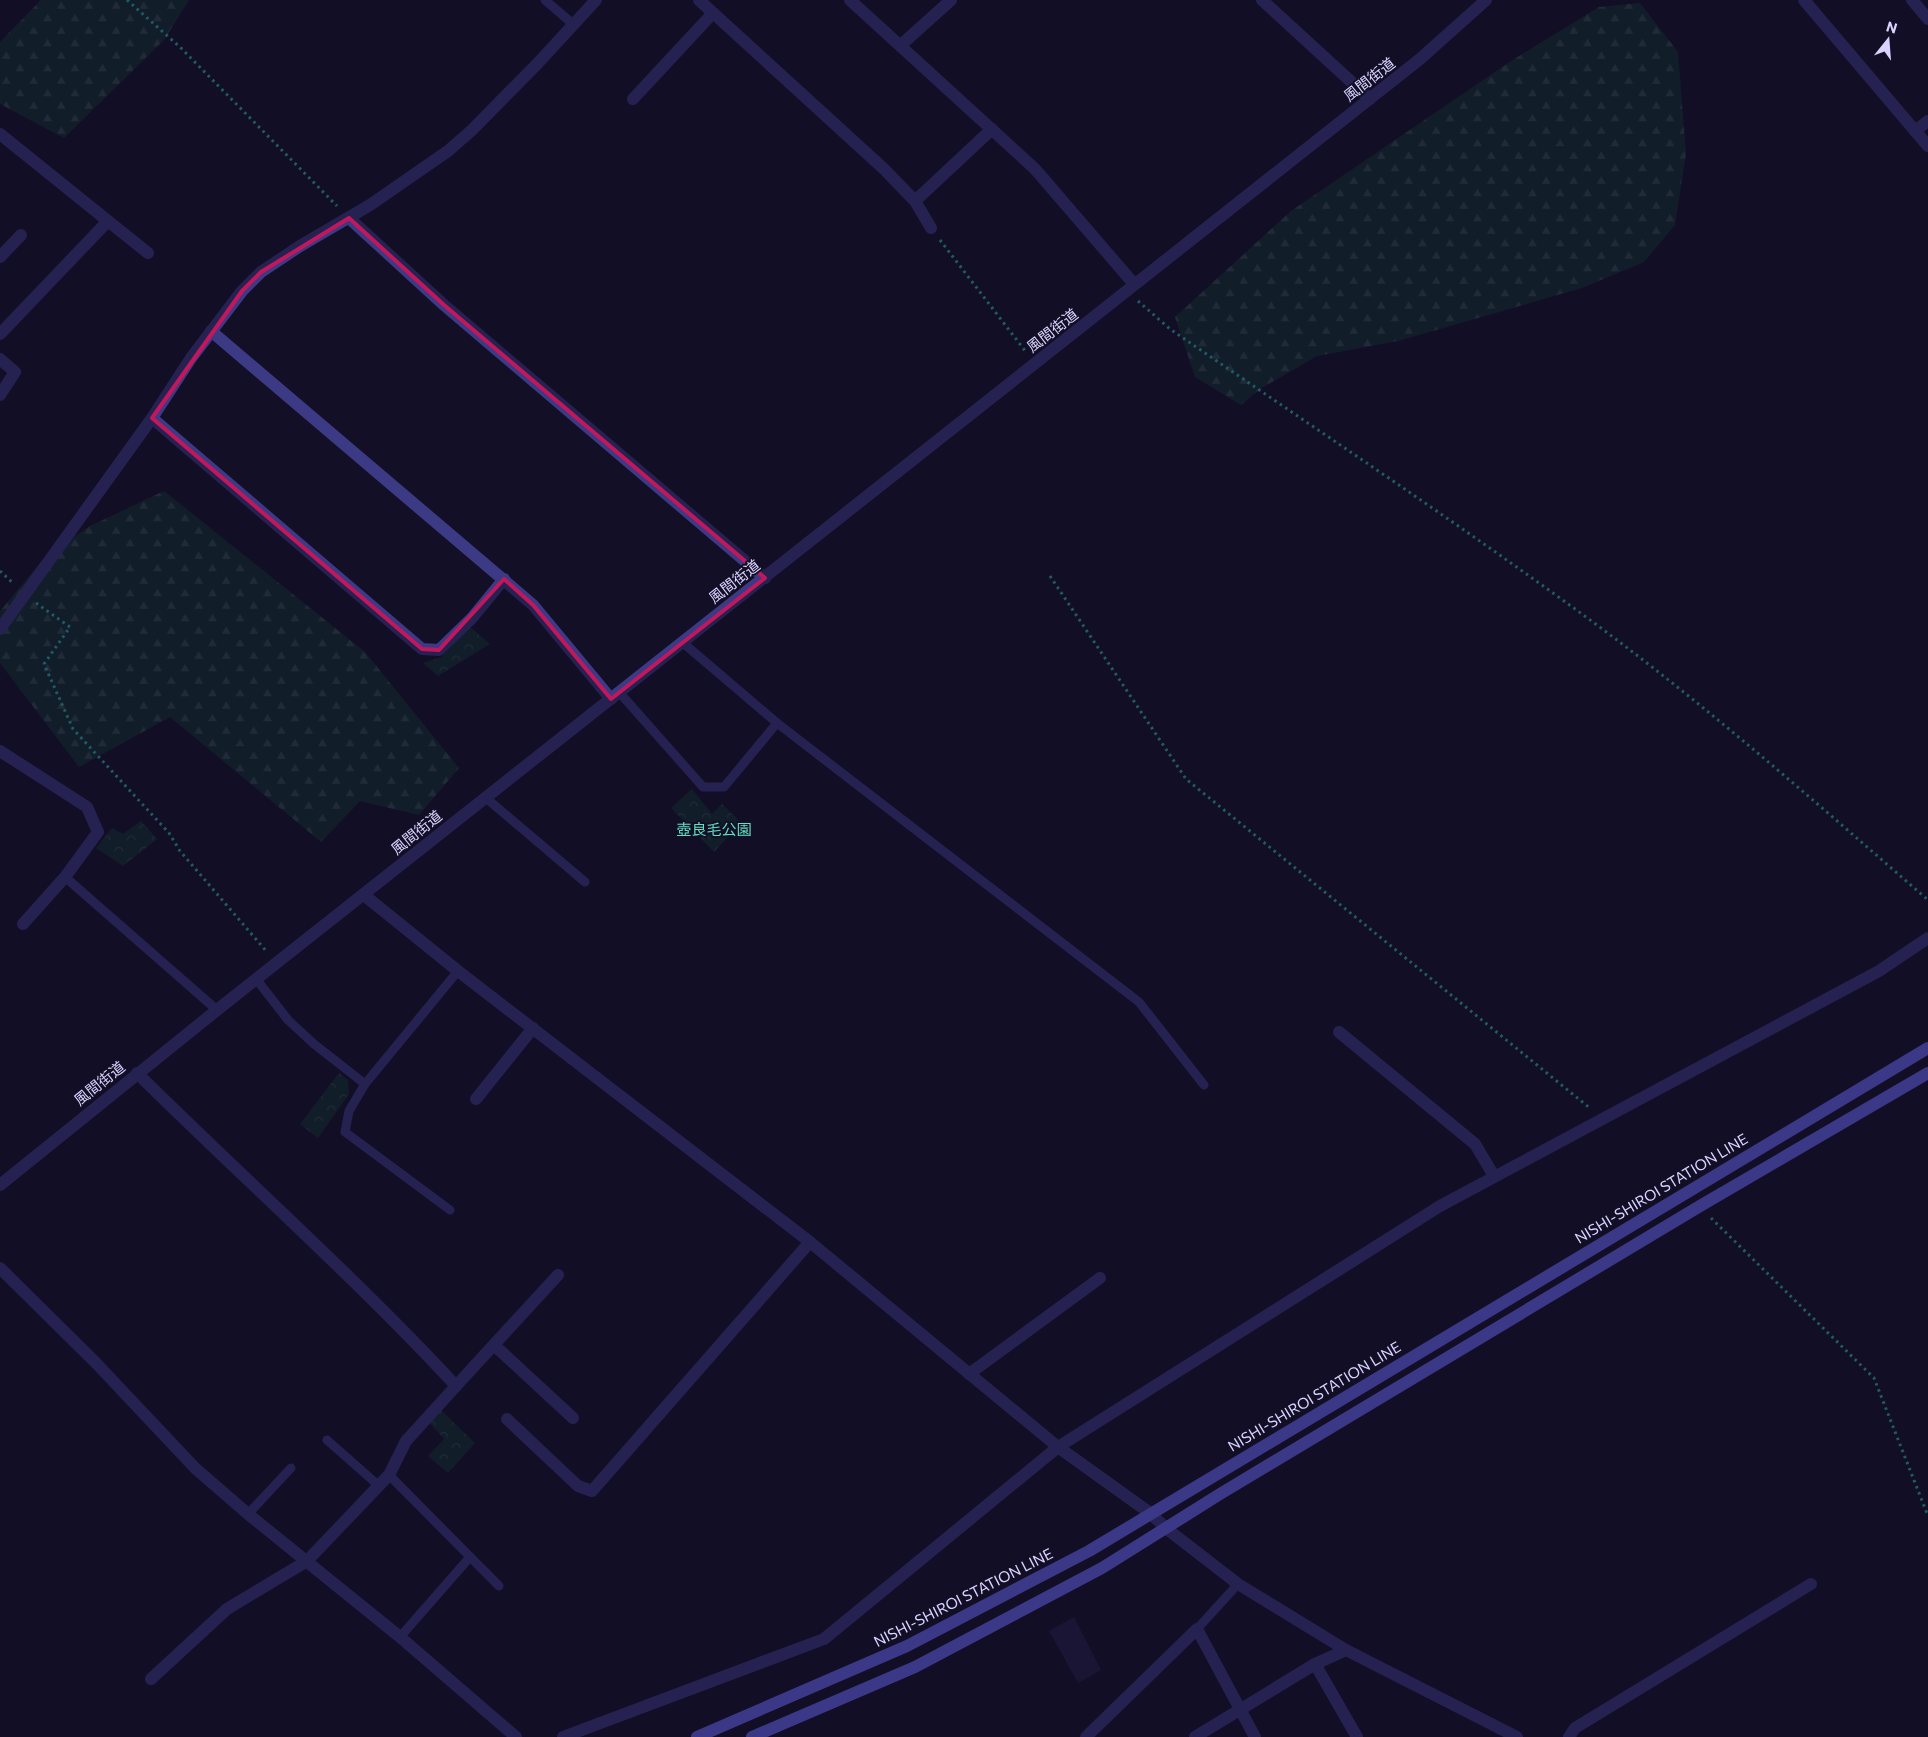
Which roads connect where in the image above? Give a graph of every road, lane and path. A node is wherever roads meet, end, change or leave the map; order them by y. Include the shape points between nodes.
1 (127, 0) edge
2 (545, 0) edge
3 (596, 0) edge
4 (699, 0) edge
5 (850, 0) edge
6 (951, 0) edge
7 (1262, 0) edge
8 (1486, 0) edge
9 (1912, 0) edge
10 (1809, 2) edge
11 (713, 13) junction
12 (1928, 19) edge
13 (573, 24) junction
14 (901, 45) junction
15 (632, 99) dead end
16 (1370, 99) junction
17 (1928, 120) edge
18 (992, 129) junction
19 (1915, 131) junction
20 (0, 134) edge
21 (1928, 146) edge
22 (915, 201) junction
23 (349, 218) junction
24 (108, 222) junction
25 (931, 228) joint
26 (21, 235) dead end
27 (148, 253) dead end
28 (0, 257) edge
29 (1130, 288) junction
30 (212, 331) junction
31 (0, 334) edge
32 (0, 358) edge
33 (1036, 364) junction
34 (0, 395) edge
35 (152, 418) junction
36 (1050, 576) dead end
37 (765, 578) junction
38 (504, 579) junction
39 (25, 595) junction
40 (0, 629) edge
41 (682, 642) junction
42 (615, 695) junction
43 (778, 723) junction
44 (0, 751) edge
45 (486, 798) junction
46 (65, 877) junction
47 (585, 882) dead end
48 (364, 895) junction
49 (1928, 900) edge
50 (23, 924) dead end
51 (1928, 938) edge
52 (277, 964) junction
53 (458, 971) junction
54 (256, 980) junction
55 (217, 1010) junction
56 (532, 1028) junction
57 (1339, 1032) dead end
58 (1928, 1048) edge
59 (137, 1073) junction
60 (1928, 1073) edge
61 (365, 1084) junction
62 (1204, 1085) dead end
63 (476, 1098) dead end
64 (1604, 1118) junction
65 (1494, 1176) junction
66 (0, 1185) edge
67 (1700, 1206) junction
68 (450, 1210) dead end
69 (810, 1242) junction
70 (0, 1268) edge
71 (558, 1276) dead end
72 (1100, 1278) dead end
73 (494, 1344) junction
74 (969, 1374) junction
75 (456, 1386) junction
76 (572, 1418) dead end
77 (507, 1420) dead end
78 (327, 1440) dead end
79 (1058, 1447) junction
80 (291, 1468) dead end
81 (390, 1475) junction
82 (378, 1485) junction
83 (1150, 1513) junction
84 (248, 1514) junction
85 (1928, 1516) edge
86 (1166, 1529) junction
87 (470, 1557) junction
88 (308, 1561) junction
89 (1238, 1584) junction
90 (1812, 1584) dead end
91 (499, 1586) dead end
92 (1197, 1629) junction
93 (400, 1637) junction
94 (1346, 1650) junction
95 (1315, 1664) junction
96 (152, 1678) dead end
97 (1240, 1709) junction
98 (516, 1737) edge
99 (563, 1737) edge
100 (697, 1737) edge
101 (752, 1737) edge
102 (1086, 1737) edge
103 (1195, 1737) edge
104 (1255, 1737) edge
105 (1357, 1737) edge
106 (1517, 1737) edge
107 (1569, 1737) edge

1 - 23 path via 181,48
2 - 13 lane
3 - 13 street
4 - 11 street
5 - 14 street
6 - 14 street
7 - 16 street
8 - 16 street, 風間街道
9 - 12 street
10 - 19 street
11 - 15 street
11 - 22 street via 824,112
13 - 23 street via 448,151
14 - 18 street
16 - 29 street, 風間街道
17 - 19 street
18 - 22 street
18 - 29 street via 1035,169
19 - 21 street
20 - 24 street
22 - 25 street
23 - 30 street via 261,272
23 - 37 street via 444,305
24 - 27 street
24 - 31 street
25 - 33 path
26 - 28 street
29 - 33 street, 風間街道
29 - 49 path via 1170,328 1381,472 1603,630 1722,723
30 - 35 street
30 - 38 street
32 - 34 street via 15,372
33 - 37 street, 風間街道
35 - 38 street via 422,649 439,650 472,618
35 - 39 street
36 - 64 path via 1186,779
37 - 41 street, 風間街道
38 - 42 street via 533,605
39 - 40 street
39 - 52 path via 70,627 44,664 74,729 169,833 180,851
41 - 42 street, 風間街道
41 - 43 lane
42 - 43 lane via 703,788 724,787
42 - 45 street, 風間街道
43 - 62 lane via 1140,1002
44 - 46 street via 87,807 98,832
45 - 47 lane
45 - 48 street, 風間街道
46 - 50 street
46 - 55 lane
48 - 52 street, 風間街道
48 - 53 street
51 - 64 street via 1879,971
52 - 54 street, 風間街道
53 - 56 street
53 - 61 lane
54 - 55 street, 風間街道
54 - 61 lane via 288,1020
55 - 59 street, 風間街道
56 - 63 street
56 - 69 street
57 - 65 street via 1475,1144
58 - 83 main road, NISHI-SHIROI STATION LINE
59 - 66 street, 風間街道
59 - 75 street via 407,1334
60 - 67 main road
61 - 68 lane via 348,1111 345,1132
64 - 65 street
65 - 79 street via 1440,1206
67 - 85 path via 1874,1378
67 - 86 main road
69 - 74 street
69 - 77 street via 592,1490 578,1486
70 - 84 street via 96,1362 195,1468
71 - 73 street
72 - 74 street
73 - 75 street
73 - 76 street
74 - 79 street
75 - 81 street via 406,1441
78 - 82 lane
79 - 83 street
79 - 99 street via 824,1640
80 - 84 lane
81 - 82 street
81 - 87 lane
82 - 88 street
83 - 86 street
83 - 100 main road, NISHI-SHIROI STATION LINE via 1089,1551 907,1646
84 - 88 street
86 - 89 street
86 - 101 main road via 1102,1568 915,1667
87 - 91 lane
87 - 93 lane
88 - 93 street
88 - 96 street via 228,1609
89 - 92 lane
89 - 94 street
90 - 107 street via 1575,1728
92 - 97 street
92 - 102 street
93 - 98 street
94 - 95 street
94 - 106 street
95 - 97 street
95 - 105 street
97 - 103 street
97 - 104 street

